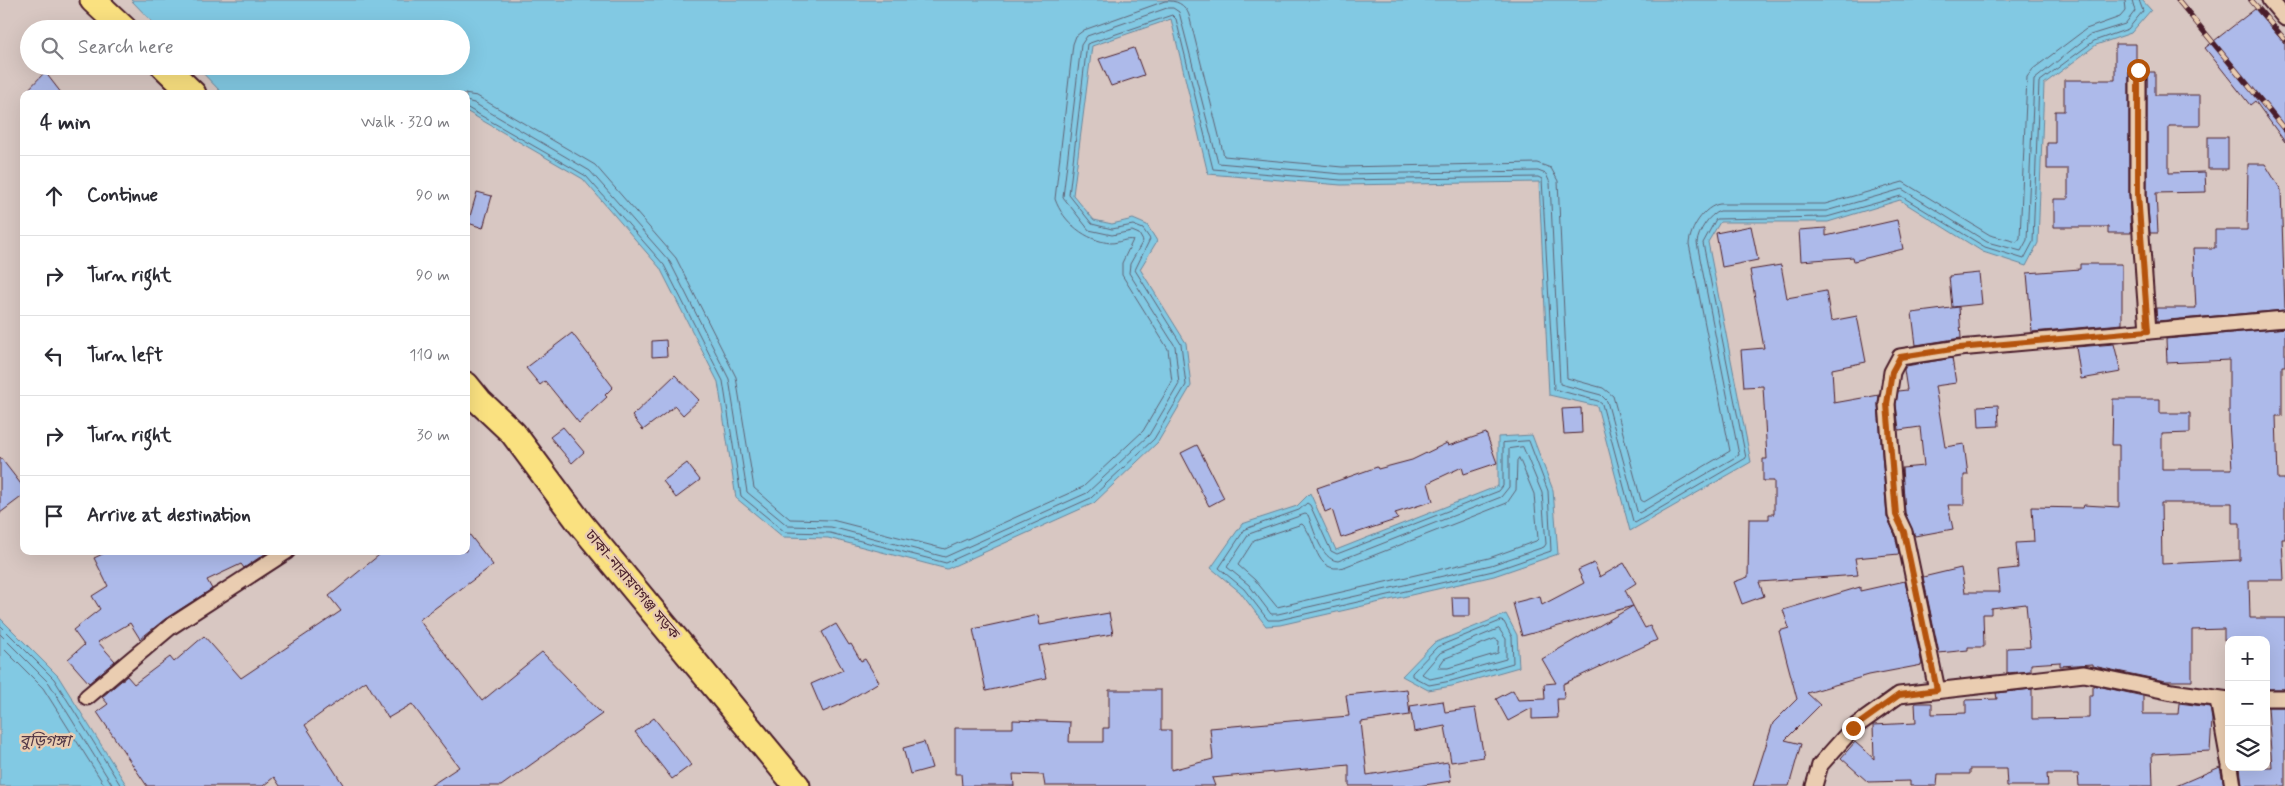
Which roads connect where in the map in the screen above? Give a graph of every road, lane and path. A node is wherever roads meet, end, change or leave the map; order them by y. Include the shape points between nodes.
1 (93, 0) edge
2 (2270, 0) edge
3 (2285, 18) edge
4 (114, 20) edge
5 (2138, 70) dead end
6 (173, 75) edge
7 (189, 90) edge
8 (2285, 319) edge
9 (2148, 331) junction
10 (471, 399) edge
11 (281, 555) edge
12 (1937, 690) junction
13 (87, 697) dead end
14 (2270, 698) edge
15 (2285, 698) edge
16 (2224, 700) edge
17 (2226, 726) edge
18 (2231, 771) edge
19 (797, 786) edge
20 (1814, 786) edge
21 (2233, 786) edge

1 - 4 highway
2 - 3 street
5 - 9 street via 2138,194
6 - 7 highway
8 - 9 street
9 - 12 street via 1959,348 1900,357 1896,361 1887,404 1896,515 1904,532
10 - 19 highway, ঢাকা-নারায়ণগঞ্জ সড়ক via 513,433 580,523
11 - 13 street via 170,627
12 - 16 street via 2084,674
12 - 20 street via 1899,695 1853,728 1820,765
14 - 15 street
16 - 17 street
18 - 21 street

